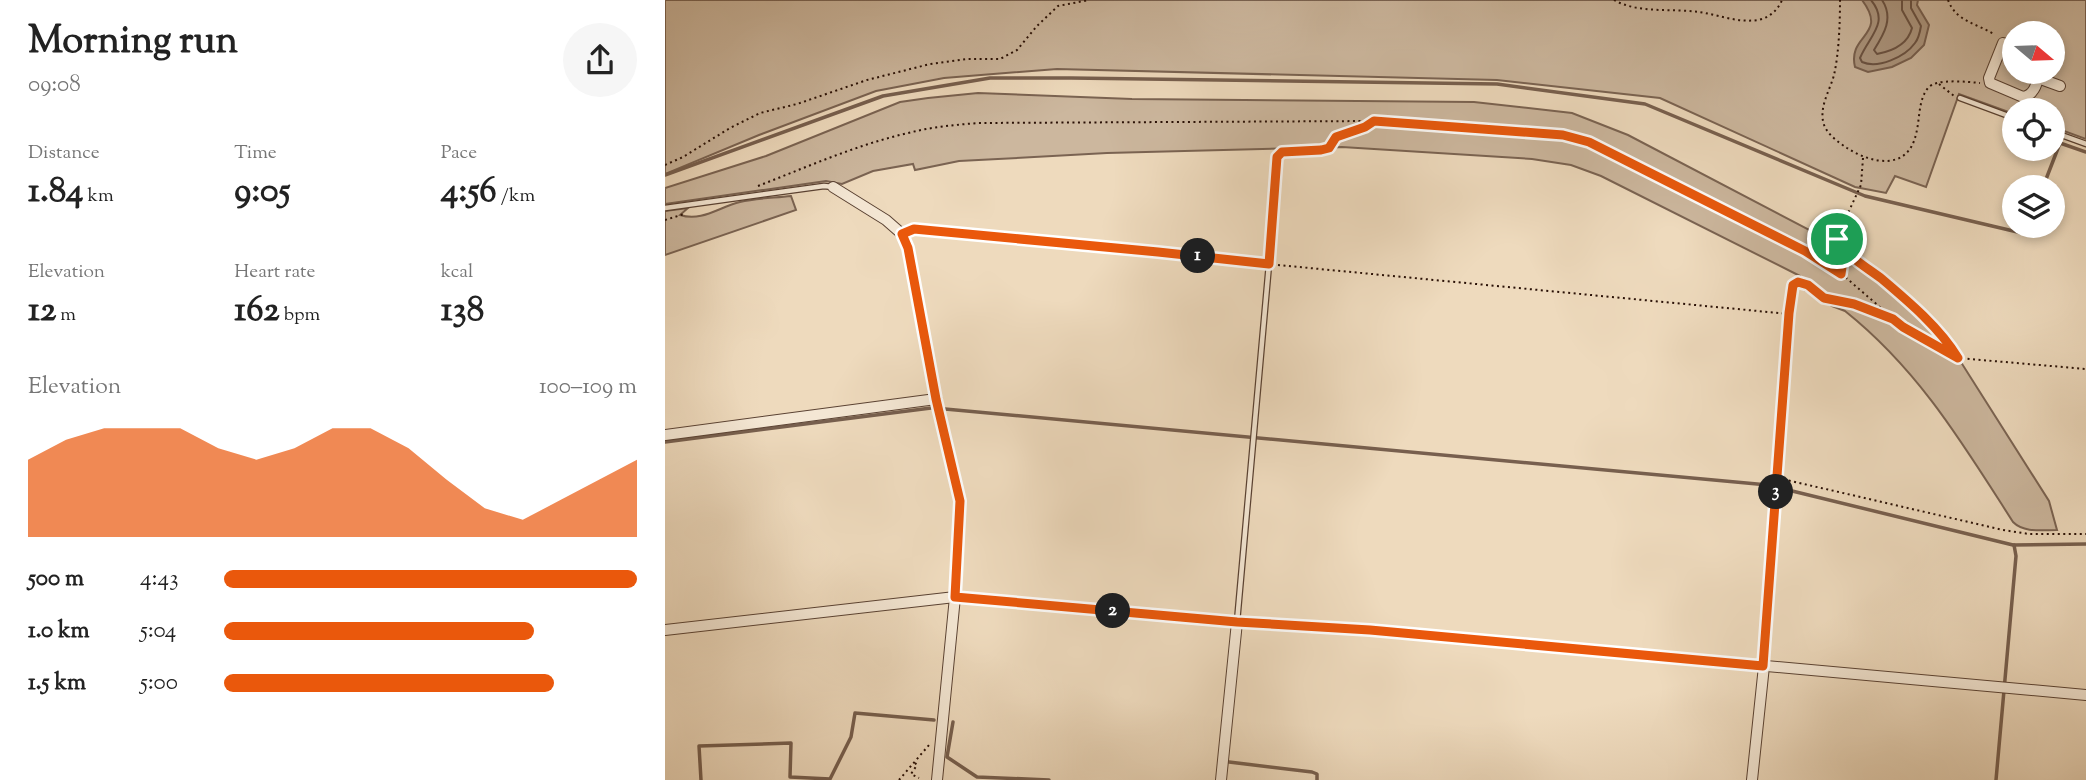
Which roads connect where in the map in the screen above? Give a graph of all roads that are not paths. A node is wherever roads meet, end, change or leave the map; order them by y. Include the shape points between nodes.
1 (2002, 46) edge
2 (2036, 84) edge
3 (2056, 84) edge
4 (2060, 86) dead end
5 (1960, 98) road end
6 (2002, 114) edge
7 (2065, 136) edge
8 (2086, 144) edge
9 (833, 187) joint
10 (665, 208) edge
11 (1269, 264) road end
12 (936, 399) junction
13 (665, 435) edge
14 (955, 597) junction
15 (1237, 622) junction
16 (665, 630) edge
17 (1763, 666) junction
18 (2086, 695) edge
19 (937, 780) edge
20 (1221, 780) edge
21 (1752, 780) edge

1 - 2 street via 1990,83 2023,97 2033,92
3 - 4 street
5 - 6 lane
7 - 8 lane
9 - 10 lane
9 - 12 street via 902,234
11 - 15 lane
12 - 13 street
12 - 14 street via 960,501
14 - 15 street
14 - 16 street
14 - 19 street
15 - 17 street
15 - 20 street
17 - 18 street
17 - 21 street

